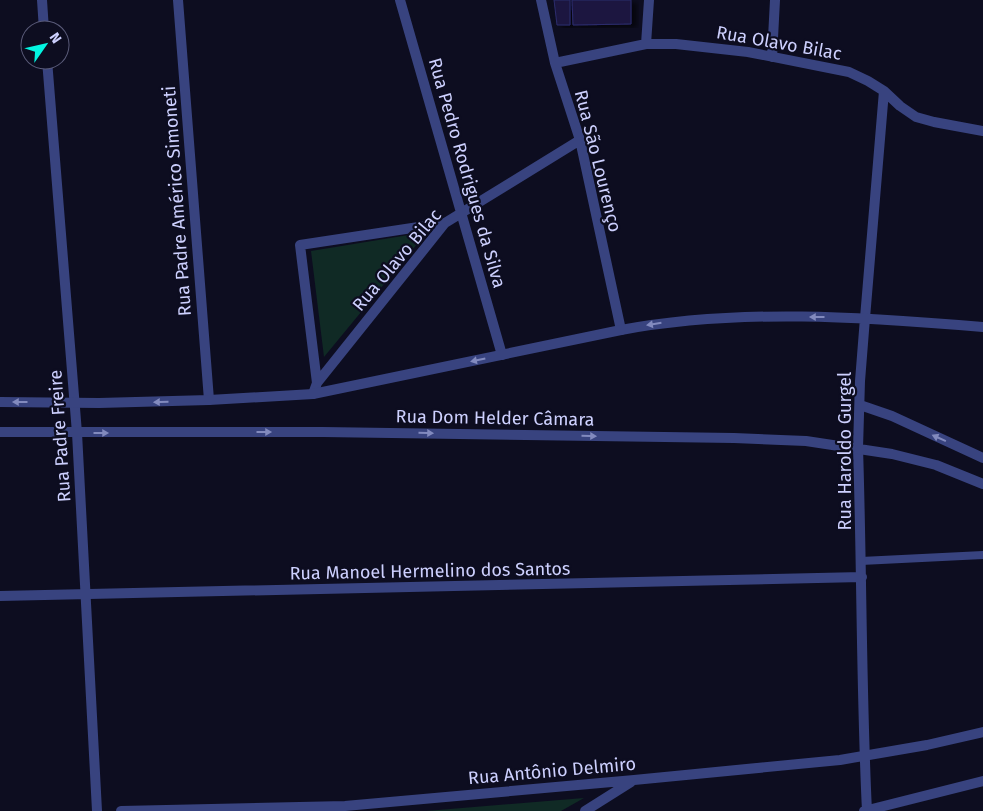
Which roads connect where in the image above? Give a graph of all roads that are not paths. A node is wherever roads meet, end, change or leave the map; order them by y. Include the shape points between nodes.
1 (42, 0) edge
2 (178, 0) edge
3 (400, 0) edge
4 (541, 0) edge
5 (649, 0) edge
6 (775, 0) edge
7 (43, 20) edge
8 (646, 44) junction
9 (772, 57) junction
10 (555, 63) junction
11 (48, 70) edge
12 (884, 91) junction
13 (983, 131) edge
14 (580, 140) junction
15 (462, 212) junction
16 (445, 223) junction
17 (865, 318) junction
18 (983, 327) edge
19 (621, 330) junction
20 (502, 355) junction
21 (317, 383) junction
22 (313, 394) junction
23 (209, 400) junction
24 (0, 402) edge
25 (74, 402) junction
26 (860, 405) junction
27 (0, 432) edge
28 (77, 433) junction
29 (858, 448) junction
30 (983, 458) edge
31 (983, 484) edge
32 (983, 555) edge
33 (861, 561) junction
34 (862, 577) junction
35 (0, 596) edge
36 (86, 596) junction
37 (983, 732) edge
38 (864, 756) junction
39 (634, 780) junction
40 (983, 781) edge
41 (345, 808) edge
42 (313, 809) edge
43 (97, 811) edge
44 (121, 811) edge
45 (585, 811) edge
46 (866, 811) edge

1 - 7 street
2 - 23 street, Rua Padre Américo Simoneti
3 - 15 street, Rua Pedro Rodrigues da Silva
4 - 10 street, Rua São Lourenço
5 - 8 street
6 - 9 street
8 - 9 street, Rua Olavo Bilac via 676,44
8 - 10 street, Rua Olavo Bilac
9 - 12 street, Rua Olavo Bilac via 849,72
10 - 14 street, Rua São Lourenço
11 - 25 street, Rua Padre Freire
12 - 13 street, Rua Olavo Bilac via 916,117
12 - 17 street, Rua Haroldo Gurgel
14 - 15 street, Rua Olavo Bilac
14 - 19 street, Rua São Lourenço
15 - 16 street, Rua Olavo Bilac
15 - 20 street, Rua Pedro Rodrigues da Silva
16 - 21 street, Rua Olavo Bilac
16 - 21 street via 300,245
17 - 18 street
17 -> 19 street via 721,317
17 - 26 street, Rua Haroldo Gurgel
19 - 20 street
20 -> 22 street
21 - 22 street, Rua Olavo Bilac
22 - 23 street
23 -> 25 street
25 -> 24 street
25 - 28 street, Rua Padre Freire
26 - 29 street, Rua Haroldo Gurgel
30 -> 26 street via 892,416
27 - 28 street, Rua Dom Helder Câmara
28 -> 29 street, Rua Dom Helder Câmara via 323,432 724,438 806,441
28 - 36 street, Rua Padre Freire
29 - 31 street, Rua Dom Helder Câmara via 936,465
29 - 33 street, Rua Haroldo Gurgel
32 - 33 lane
33 - 34 street, Rua Haroldo Gurgel
34 - 36 street, Rua Manoel Hermelino dos Santos
34 - 38 street, Rua Haroldo Gurgel
35 - 36 street, Rua Manoel Hermelino dos Santos
36 - 43 street, Rua Padre Freire
37 - 38 street, Rua Antônio Delmiro
38 - 39 street, Rua Antônio Delmiro
38 - 46 street, Rua Haroldo Gurgel
39 - 41 street, Rua Antônio Delmiro
39 - 45 street
40 - 46 street
41 - 42 street, Rua Antônio Delmiro
42 - 44 street, Rua Antônio Delmiro

